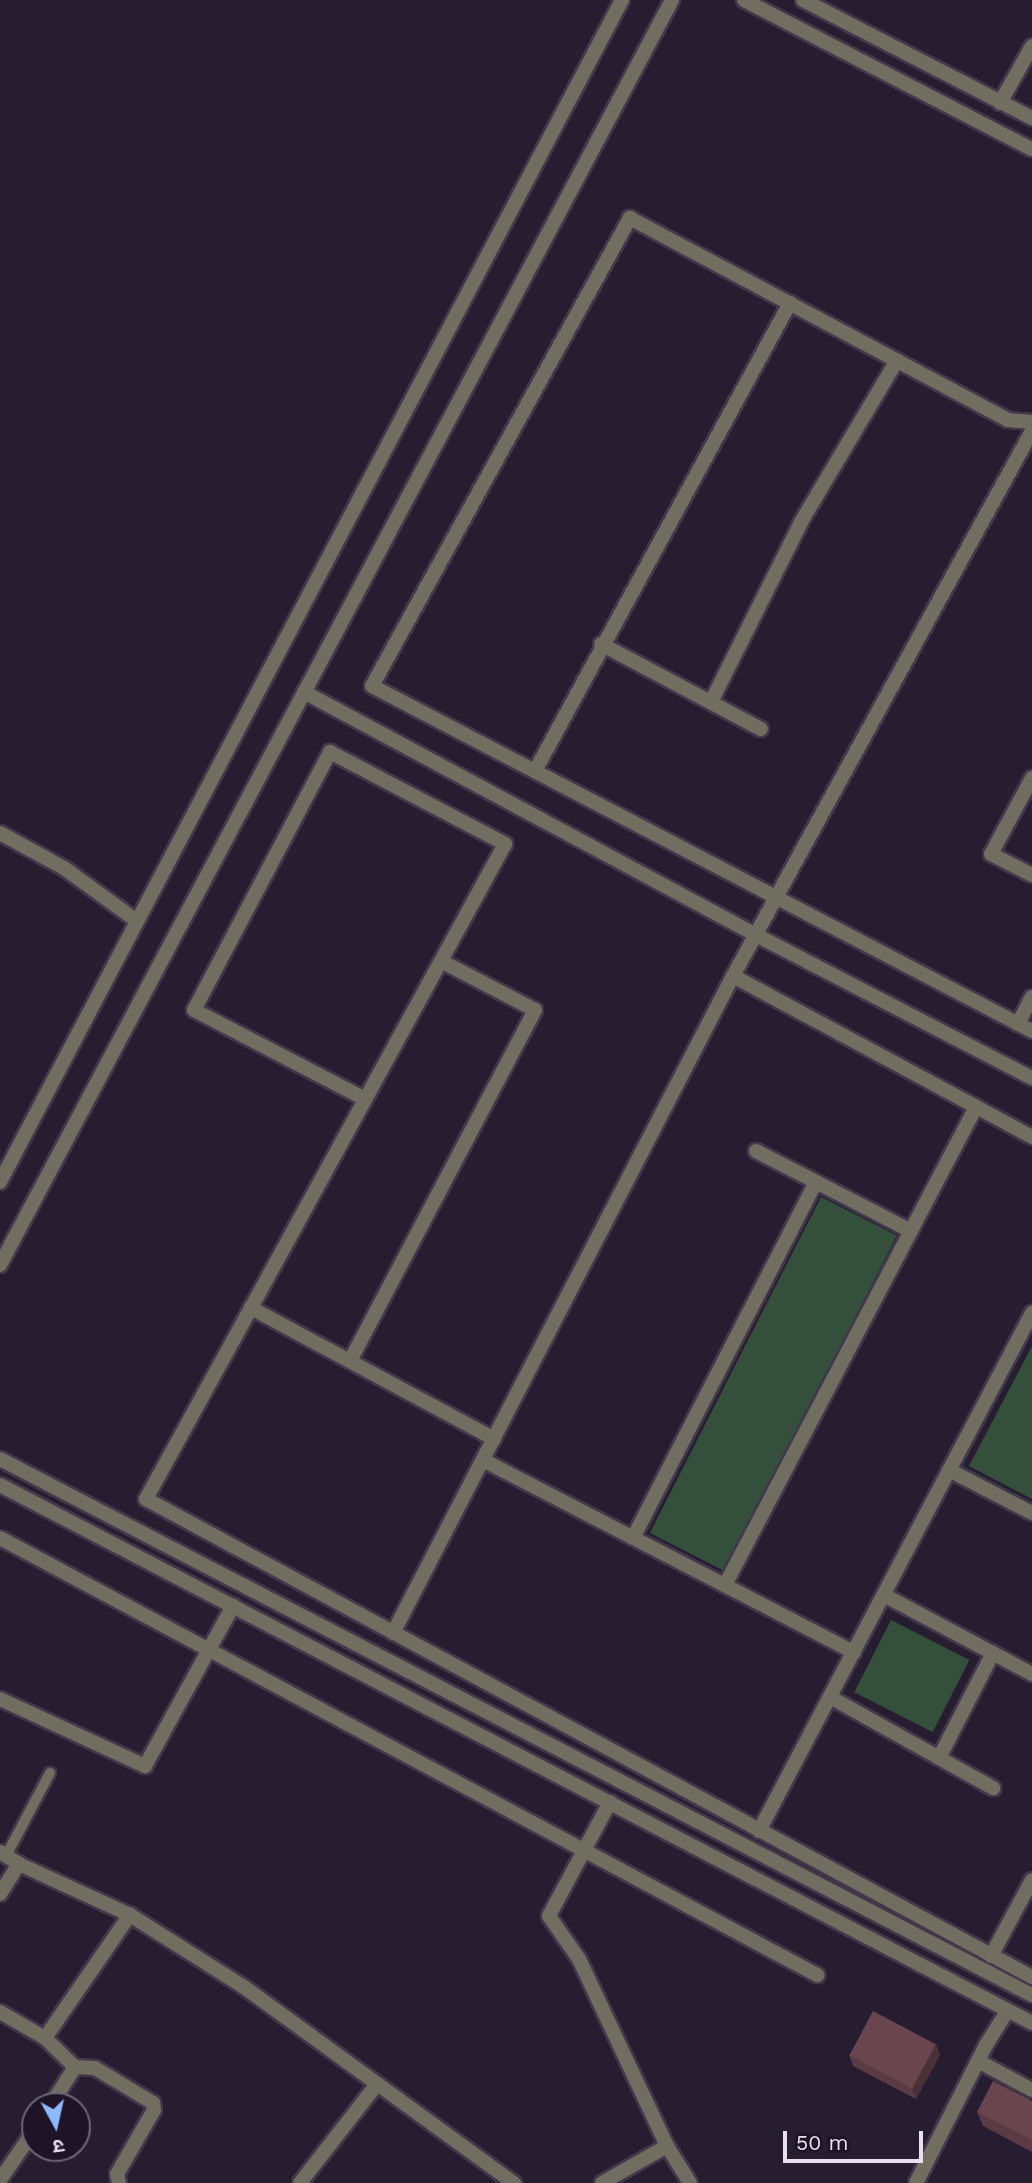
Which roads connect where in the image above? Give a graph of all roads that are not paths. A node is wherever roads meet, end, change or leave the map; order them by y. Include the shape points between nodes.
1 (622, 0) edge
2 (672, 0) edge
3 (744, 0) edge
4 (803, 0) edge
5 (1032, 46) edge
6 (1000, 103) junction
7 (1032, 118) edge
8 (1032, 149) edge
9 (790, 303) junction
10 (897, 360) junction
11 (1032, 422) edge
12 (1032, 430) edge
13 (601, 645) junction
14 (304, 692) junction
15 (712, 700) junction
16 (761, 729) dead end
17 (535, 771) junction
18 (1032, 778) edge
19 (0, 833) edge
20 (1032, 875) edge
21 (777, 898) junction
22 (137, 921) junction
23 (756, 935) junction
24 (441, 961) junction
25 (733, 976) junction
26 (1032, 997) edge
27 (1018, 1024) junction
28 (1032, 1031) edge
29 (1032, 1078) edge
30 (365, 1099) junction
31 (976, 1107) junction
32 (1032, 1137) edge
33 (756, 1151) dead end
34 (0, 1182) edge
35 (816, 1182) junction
36 (911, 1231) junction
37 (0, 1265) edge
38 (251, 1308) junction
39 (1032, 1313) edge
40 (350, 1362) junction
41 (494, 1439) junction
42 (0, 1459) edge
43 (483, 1460) junction
44 (949, 1470) junction
45 (0, 1485) edge
46 (1032, 1513) edge
47 (0, 1538) edge
48 (633, 1538) junction
49 (725, 1585) junction
50 (884, 1595) junction
51 (233, 1606) junction
52 (393, 1633) junction
53 (209, 1649) junction
54 (854, 1652) junction
55 (993, 1653) junction
56 (1032, 1674) edge
57 (830, 1697) junction
58 (0, 1699) edge
59 (939, 1758) junction
60 (50, 1773) dead end
61 (993, 1788) dead end
62 (610, 1802) junction
63 (760, 1831) junction
64 (582, 1849) junction
65 (8, 1857) edge
66 (1032, 1880) edge
67 (0, 1894) edge
68 (130, 1915) junction
69 (990, 1956) junction
70 (817, 1975) dead end
71 (1032, 1977) edge
72 (1032, 1995) edge
73 (1008, 2010) junction
74 (0, 2012) edge
75 (1032, 2023) edge
76 (45, 2038) junction
77 (978, 2061) junction
78 (75, 2067) junction
79 (377, 2084) junction
80 (1032, 2090) edge
81 (59, 2092) edge
82 (667, 2146) junction
83 (21, 2149) edge
84 (0, 2180) edge
85 (119, 2183) edge
86 (300, 2183) edge
87 (514, 2183) edge
88 (602, 2183) edge
89 (690, 2183) edge
90 (916, 2183) edge

1 - 22 street
2 - 14 street
3 - 8 street
4 - 6 street
5 - 6 street
6 - 7 street
9 - 10 street
9 - 13 street
9 - 17 street via 630,218 372,686
10 - 11 street via 1009,420
10 - 15 street via 801,522
12 - 21 street
13 - 15 street
13 - 17 street
14 - 23 street
14 - 37 street
15 - 16 street
17 - 21 street
18 - 20 street via 991,854
19 - 22 street via 64,868
21 - 23 street
21 - 27 street
22 - 34 street
23 - 25 street
23 - 29 street
24 - 30 street
24 - 30 street via 505,844 330,752 194,1010
24 - 40 street via 535,1010
25 - 31 street
25 - 41 street
26 - 27 street
27 - 28 street
30 - 38 street
31 - 32 street
31 - 36 street
33 - 35 street
35 - 36 street
35 - 48 street
36 - 49 street
38 - 40 street
38 - 52 street via 146,1500
39 - 44 street
40 - 41 street
41 - 43 street
42 - 72 street
43 - 48 street
43 - 52 street
44 - 46 street
44 - 50 street
45 - 51 street
47 - 53 street
48 - 49 street
49 - 54 street
50 - 54 street
50 - 55 street
51 - 53 street
51 - 62 street
52 - 63 street
53 - 58 street via 145,1766
53 - 64 street
54 - 57 street
55 - 56 street
55 - 59 street
57 - 59 street
57 - 63 street
59 - 61 street
60 - 65 lane
62 - 64 street
62 - 73 street
63 - 69 street
64 - 70 street
64 - 82 street via 549,1916 592,1983
65 - 67 street
65 - 68 street
66 - 69 street
68 - 76 street
68 - 79 street via 244,1987
69 - 71 street
73 - 75 street
73 - 77 street
74 - 76 street
76 - 78 street
77 - 80 street
77 - 90 street
78 - 81 street
78 - 85 street via 95,2068 153,2103 154,2110 117,2174
79 - 86 street
79 - 87 street
82 - 88 street
82 - 89 street
83 - 84 street

